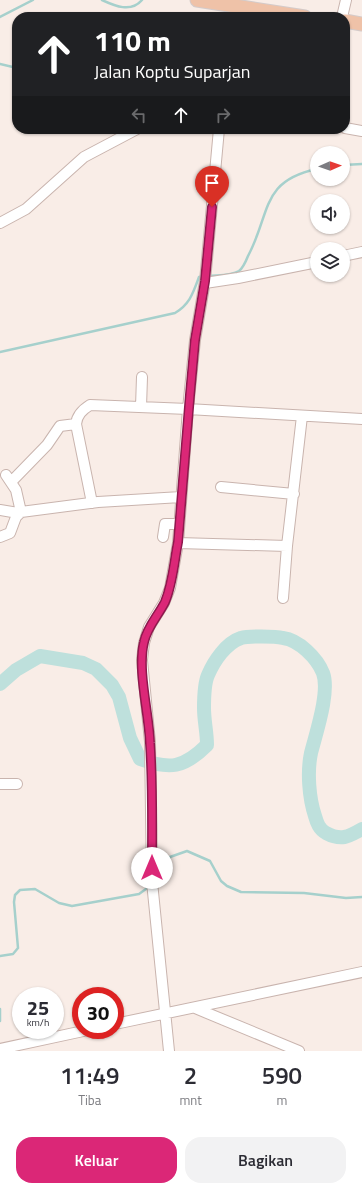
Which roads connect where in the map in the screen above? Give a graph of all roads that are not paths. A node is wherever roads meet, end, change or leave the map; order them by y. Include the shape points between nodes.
1 (197, 0) edge
2 (346, 0) edge
3 (238, 7) edge
4 (272, 12) edge
5 (343, 12) edge
6 (350, 22) edge
7 (362, 24) edge
8 (350, 129) edge
9 (362, 131) edge
10 (128, 134) edge
11 (220, 134) edge
12 (0, 223) edge
13 (362, 252) edge
14 (350, 255) edge
15 (310, 263) edge
16 (205, 282) junction
17 (142, 377) dead end
18 (141, 407) junction
19 (188, 409) junction
20 (302, 416) junction
21 (362, 419) edge
22 (76, 424) junction
23 (221, 487) dead end
24 (294, 494) junction
25 (181, 497) junction
26 (92, 503) junction
27 (0, 510) edge
28 (20, 513) junction
29 (179, 524) junction
30 (163, 537) dead end
31 (0, 538) edge
32 (178, 542) junction
33 (287, 546) junction
34 (284, 598) dead end
35 (0, 784) edge
36 (17, 784) dead end
37 (362, 972) edge
38 (195, 1008) junction
39 (166, 1013) junction
40 (124, 1022) edge
41 (72, 1033) edge
42 (0, 1049) edge
43 (169, 1051) edge
44 (299, 1051) edge

1 - 3 main road
2 - 5 street
3 - 4 main road
6 - 7 main road
8 - 9 street
10 - 12 street via 84,158 26,209
11 - 16 street
13 - 14 street
15 - 16 street via 245,277
16 - 19 street via 195,340
17 - 18 street
18 - 19 street
18 - 22 street via 90,405 77,417
19 - 20 street
19 - 25 street
20 - 21 street
20 - 24 street
22 - 26 street
22 - 28 street via 60,426 47,445 11,482
23 - 24 street
24 - 33 street
25 - 26 street
25 - 29 street
26 - 28 street
27 - 28 street
28 - 31 street via 10,533
29 - 30 street via 164,524
29 - 32 street
32 - 33 street
32 - 39 street via 170,588 149,627 142,660 150,742 152,886
33 - 34 street
35 - 36 street
37 - 38 street
38 - 39 street
38 - 44 street
39 - 40 street
39 - 43 street
41 - 42 street

